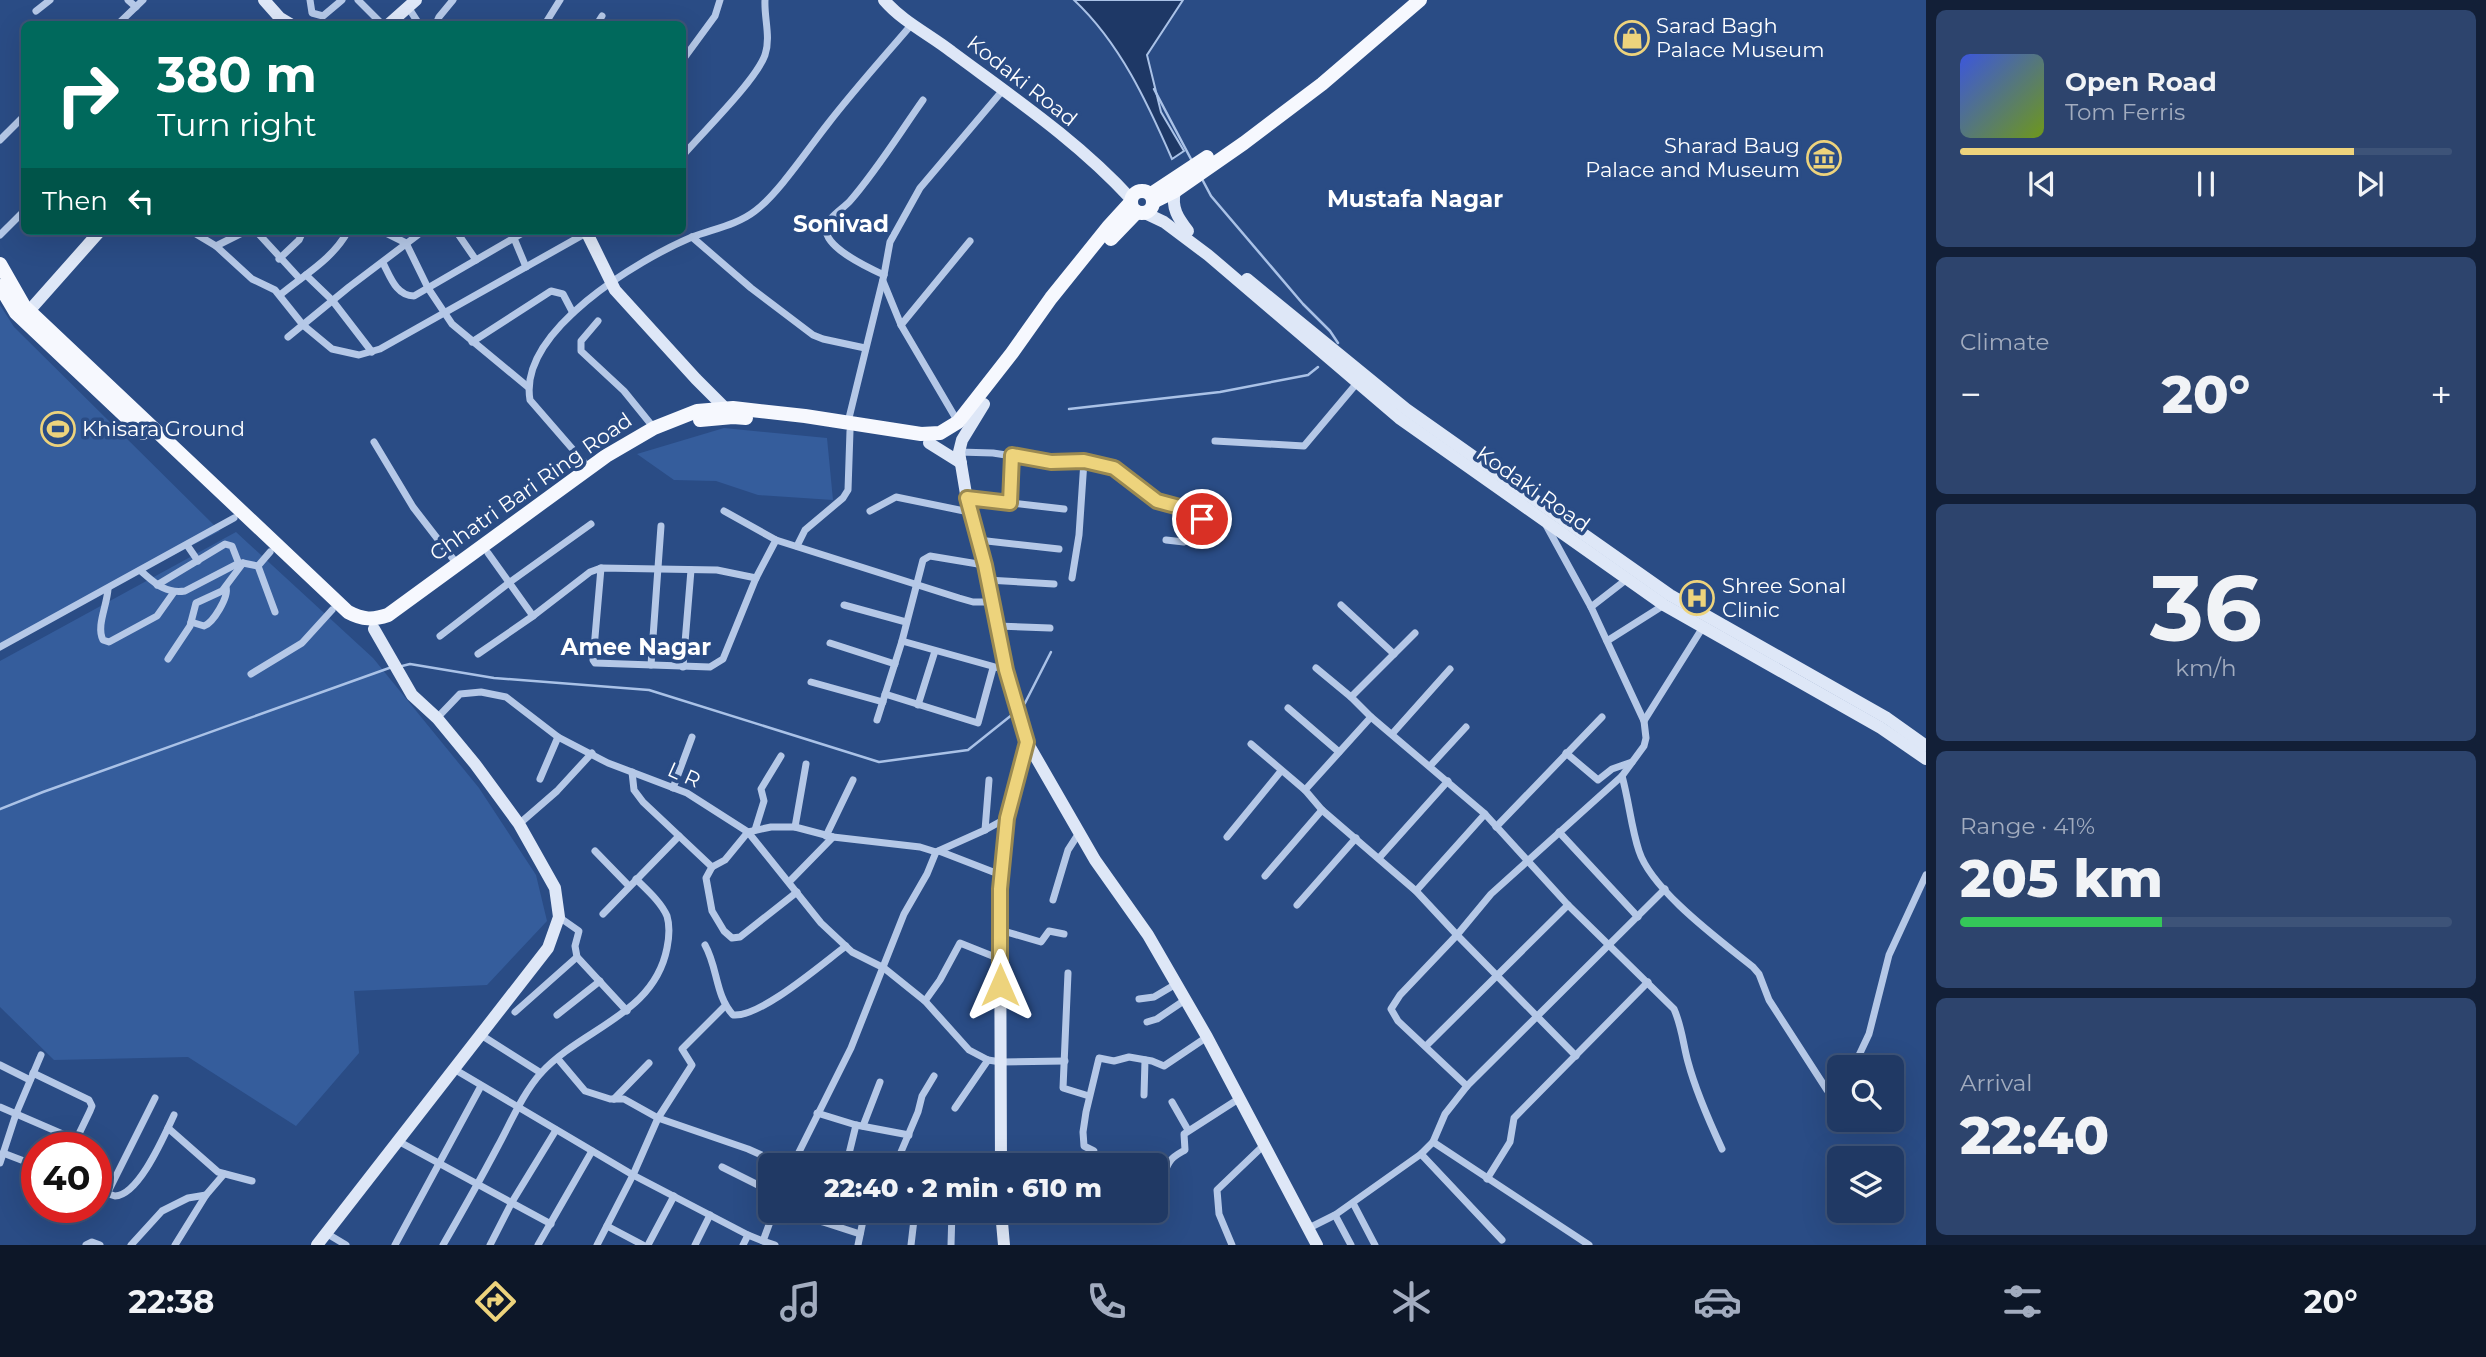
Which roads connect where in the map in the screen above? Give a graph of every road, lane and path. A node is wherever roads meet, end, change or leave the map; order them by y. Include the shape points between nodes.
1 (50, 0) edge
2 (128, 0) edge
3 (143, 0) edge
4 (264, 0) edge
5 (310, 0) edge
6 (342, 0) edge
7 (358, 0) edge
8 (453, 0) edge
9 (560, 0) edge
10 (711, 0) edge
11 (765, 0) edge
12 (884, 0) edge
13 (1405, 0) edge
14 (1420, 0) edge
15 (720, 2) edge
16 (412, 4) edge
17 (136, 7) junction
18 (36, 11) dead end
19 (602, 16) dead end
20 (121, 21) edge
21 (285, 21) edge
22 (379, 21) edge
23 (392, 21) edge
24 (418, 21) edge
25 (437, 21) edge
26 (547, 21) edge
27 (599, 21) edge
28 (912, 24) junction
29 (686, 56) edge
30 (1003, 90) junction
31 (923, 100) dead end
32 (21, 119) edge
33 (0, 139) edge
34 (686, 152) edge
35 (1175, 191) junction
36 (1142, 203) junction
37 (21, 214) edge
38 (1188, 231) junction
39 (0, 234) edge
40 (96, 235) edge
41 (198, 235) edge
42 (238, 235) edge
43 (259, 235) edge
44 (301, 235) edge
45 (346, 235) edge
46 (390, 235) edge
47 (417, 235) edge
48 (459, 235) edge
49 (512, 235) edge
50 (583, 235) edge
51 (589, 235) edge
52 (692, 237) junction
53 (970, 241) dead end
54 (406, 243) junction
55 (216, 246) junction
56 (279, 259) junction
57 (476, 260) junction
58 (383, 263) junction
59 (0, 264) edge
60 (526, 267) junction
61 (303, 277) junction
62 (884, 278) junction
63 (611, 284) junction
64 (0, 286) edge
65 (428, 288) junction
66 (280, 295) junction
67 (332, 300) junction
68 (29, 310) junction
69 (444, 313) junction
70 (573, 313) junction
71 (597, 321) dead end
72 (303, 325) junction
73 (901, 325) junction
74 (288, 337) dead end
75 (472, 342) junction
76 (864, 348) junction
77 (372, 352) junction
78 (1357, 383) junction
79 (528, 387) junction
80 (984, 404) junction
81 (730, 412) junction
82 (958, 422) junction
83 (849, 427) junction
84 (654, 428) junction
85 (1215, 441) dead end
86 (374, 442) dead end
87 (929, 443) junction
88 (1012, 455) junction
89 (960, 457) junction
90 (1084, 461) junction
91 (589, 468) junction
92 (967, 498) junction
93 (1010, 503) junction
94 (1064, 509) dead end
95 (724, 511) dead end
96 (870, 511) dead end
97 (969, 512) junction
98 (234, 518) junction
99 (1544, 520) junction
100 (591, 524) dead end
101 (661, 526) dead end
102 (776, 540) junction
103 (978, 540) junction
104 (1166, 540) dead end
105 (187, 545) junction
106 (797, 546) junction
107 (1059, 549) dead end
108 (270, 552) junction
109 (488, 553) junction
110 (198, 561) junction
111 (241, 563) junction
112 (457, 564) junction
113 (985, 565) junction
114 (258, 566) junction
115 (657, 567) junction
116 (601, 568) junction
117 (141, 570) junction
118 (691, 570) junction
119 (756, 578) junction
120 (1072, 578) dead end
121 (1627, 579) junction
122 (987, 580) junction
123 (510, 582) junction
124 (916, 583) junction
125 (1054, 584) dead end
126 (157, 585) junction
127 (226, 587) junction
128 (108, 589) junction
129 (174, 592) junction
130 (992, 602) junction
131 (844, 605) dead end
132 (1341, 605) dead end
133 (1664, 605) junction
134 (1591, 607) junction
135 (332, 610) junction
136 (275, 612) dead end
137 (533, 616) junction
138 (191, 622) junction
139 (906, 622) junction
140 (997, 626) junction
141 (1703, 627) junction
142 (1050, 628) dead end
143 (374, 629) junction
144 (1415, 633) dead end
145 (440, 636) dead end
146 (902, 641) junction
147 (1607, 641) junction
148 (830, 643) dead end
149 (0, 647) edge
150 (934, 651) junction
151 (478, 654) dead end
152 (1394, 654) junction
153 (168, 659) dead end
154 (895, 664) junction
155 (651, 665) junction
156 (683, 667) junction
157 (1316, 668) dead end
158 (999, 669) junction
159 (1450, 669) dead end
160 (251, 674) dead end
161 (811, 682) dead end
162 (1351, 697) junction
163 (884, 698) junction
164 (918, 705) junction
165 (1288, 708) dead end
166 (1371, 717) junction
167 (1601, 717) dead end
168 (437, 718) junction
169 (877, 720) dead end
170 (1644, 721) junction
171 (1466, 727) dead end
172 (1392, 734) junction
173 (558, 737) junction
174 (692, 737) dead end
175 (1027, 742) junction
176 (1251, 744) dead end
177 (1926, 746) edge
178 (1339, 752) junction
179 (592, 753) junction
180 (1566, 753) junction
181 (781, 756) dead end
182 (1926, 759) edge
183 (1632, 762) junction
184 (806, 764) dead end
185 (1430, 766) junction
186 (1282, 771) junction
187 (632, 772) junction
188 (1622, 776) junction
189 (540, 779) dead end
190 (853, 780) dead end
191 (989, 780) dead end
192 (1448, 781) junction
193 (673, 788) junction
194 (1305, 790) junction
195 (1322, 810) junction
196 (1485, 814) junction
197 (1007, 818) junction
198 (519, 824) junction
199 (795, 827) junction
200 (1496, 827) junction
201 (985, 830) junction
202 (752, 831) junction
203 (1559, 832) junction
204 (1079, 833) junction
205 (679, 836) junction
206 (829, 836) junction
207 (1227, 837) dead end
208 (1356, 838) junction
209 (595, 851) dead end
210 (938, 851) junction
211 (1378, 858) junction
212 (1527, 860) junction
213 (712, 867) junction
214 (1001, 875) junction
215 (1926, 875) edge
216 (1265, 876) dead end
217 (636, 879) junction
218 (789, 882) junction
219 (629, 886) junction
220 (1665, 889) junction
221 (1416, 891) junction
222 (797, 892) junction
223 (1053, 900) dead end
224 (1297, 905) dead end
225 (1568, 905) junction
226 (603, 914) dead end
227 (559, 917) junction
228 (1638, 917) junction
229 (1000, 930) junction
230 (1064, 934) dead end
231 (1457, 935) junction
232 (1610, 944) junction
233 (705, 945) dead end
234 (846, 946) junction
235 (577, 957) junction
236 (1000, 959) junction
237 (884, 968) junction
238 (1068, 973) dead end
239 (1497, 976) junction
240 (600, 981) junction
241 (1648, 982) junction
242 (1177, 984) junction
243 (1139, 999) dead end
244 (1185, 1000) junction
245 (925, 1001) junction
246 (725, 1006) junction
247 (627, 1011) junction
248 (515, 1012) dead end
249 (557, 1015) dead end
250 (1537, 1016) junction
251 (1147, 1022) dead end
252 (481, 1035) junction
253 (1207, 1037) junction
254 (1426, 1046) junction
255 (41, 1055) dead end
256 (1859, 1055) edge
257 (1576, 1056) junction
258 (558, 1059) junction
259 (1145, 1060) junction
260 (994, 1061) junction
261 (1065, 1061) junction
262 (649, 1063) dead end
263 (0, 1065) edge
264 (454, 1069) junction
265 (541, 1073) junction
266 (934, 1076) dead end
267 (32, 1077) junction
268 (880, 1082) dead end
269 (481, 1086) junction
270 (1467, 1086) junction
271 (1827, 1090) edge
272 (1144, 1095) dead end
273 (1089, 1096) junction
274 (155, 1098) dead end
275 (1240, 1098) junction
276 (614, 1099) junction
277 (1172, 1102) dead end
278 (0, 1107) edge
279 (518, 1107) junction
280 (955, 1108) dead end
281 (817, 1113) junction
282 (16, 1114) junction
283 (174, 1115) dead end
284 (658, 1118) junction
285 (859, 1126) junction
286 (168, 1128) junction
287 (556, 1130) junction
288 (1188, 1130) junction
289 (58, 1132) edge
290 (80, 1132) edge
291 (909, 1135) junction
292 (398, 1141) junction
293 (1433, 1142) junction
294 (1265, 1145) junction
295 (1722, 1149) dead end
296 (592, 1150) junction
297 (3, 1153) junction
298 (758, 1153) edge
299 (798, 1153) edge
300 (850, 1153) edge
301 (901, 1153) edge
302 (999, 1153) edge
303 (1094, 1153) edge
304 (1421, 1154) junction
305 (21, 1160) edge
306 (0, 1163) edge
307 (440, 1165) junction
308 (1168, 1165) edge
309 (722, 1167) dead end
310 (224, 1174) junction
311 (633, 1175) junction
312 (1487, 1179) junction
313 (252, 1181) dead end
314 (112, 1184) edge
315 (477, 1185) junction
316 (758, 1185) edge
317 (112, 1195) edge
318 (206, 1195) junction
319 (674, 1196) junction
320 (512, 1202) junction
321 (1353, 1203) junction
322 (710, 1215) junction
323 (1335, 1215) junction
324 (770, 1223) edge
325 (828, 1223) edge
326 (862, 1223) edge
327 (914, 1223) edge
328 (952, 1223) edge
329 (1002, 1223) edge
330 (551, 1224) junction
331 (607, 1226) junction
332 (326, 1233) junction
333 (860, 1234) junction
334 (748, 1235) junction
335 (1310, 1239) edge
336 (1502, 1240) dead end
337 (763, 1241) junction
338 (86, 1245) edge
339 (100, 1245) edge
340 (131, 1245) edge
341 (175, 1245) edge
342 (317, 1245) edge
343 (346, 1245) edge
344 (395, 1245) edge
345 (443, 1245) edge
346 (489, 1245) edge
347 (538, 1245) edge
348 (597, 1245) edge
349 (645, 1245) edge
350 (695, 1245) edge
351 (743, 1245) edge
352 (775, 1245) edge
353 (858, 1245) edge
354 (911, 1245) edge
355 (951, 1245) edge
356 (1004, 1245) edge
357 (1232, 1245) edge
358 (1351, 1245) edge
359 (1375, 1245) edge
360 (1589, 1245) edge

1 - 18 street
2 - 17 street
3 - 17 street
4 - 21 street
5 - 6 street via 312,13 323,16
7 - 22 street
8 - 25 street
9 - 26 street
10 - 15 street
11 - 34 street via 768,40 764,56
12 - 28 street, Kodaki Road
13 - 36 main road, Chhatri Bari Ring Road via 1317,77
14 - 35 main road, Chhatri Bari Ring Road via 1322,84
15 - 29 street
16 - 23 street
16 - 24 street
17 - 20 street
19 - 27 street
28 - 30 street, Kodaki Road
28 - 52 street via 756,210
30 - 36 street, Kodaki Road
30 - 62 street via 920,188 890,242
31 - 62 street via 826,227 835,245
32 - 33 street
35 - 36 main road, Chhatri Bari Ring Road
35 - 38 street, Kodaki Road via 1175,212
36 - 38 street, Kodaki Road
36 - 78 street, Kodaki Road
36 - 80 main road, Chhatri Bari Ring Road via 1058,304
36 - 82 main road, Chhatri Bari Ring Road via 1109,226
37 - 39 street
38 - 177 street, Kodaki Road via 1406,409 1670,595 1887,718
40 - 68 street
41 - 55 street
42 - 55 street
43 - 56 street
44 - 56 street
45 - 61 street via 330,258
46 - 54 street
47 - 54 street
48 - 57 street
49 - 57 street
49 - 60 street
50 - 60 street
51 - 63 street
52 - 63 street via 634,266
52 - 76 street via 813,335
53 - 73 street
54 - 58 street
54 - 65 street
55 - 66 street via 243,273
56 - 61 street
57 - 65 street
58 - 65 street via 402,294 414,296
58 - 67 street
59 - 68 main road, Chhatri Bari Ring Road
60 - 69 street
61 - 66 street
61 - 67 street
62 - 73 street
62 - 76 street
63 - 70 street
63 - 81 street
64 - 98 main road via 16,313
65 - 69 street
66 - 72 street
67 - 72 street
67 - 77 street
68 - 112 main road, Chhatri Bari Ring Road via 348,612 373,620 388,615
69 - 75 street
69 - 77 street
70 - 75 street via 563,294 551,291
70 - 79 street via 540,351
71 - 84 street via 581,341 580,351 618,384
72 - 74 street
72 - 77 street via 332,349 359,355
73 - 82 street
75 - 79 street
76 - 83 street
78 - 85 street via 1304,446
78 - 99 street, Kodaki Road
79 - 91 street via 537,411
80 - 87 main road, Chhatri Bari Ring Road via 964,429 943,443
80 - 89 street via 962,440
81 - 83 main road, Chhatri Bari Ring Road
81 - 84 main road, Chhatri Bari Ring Road via 697,411
81 - 109 main road, Chhatri Bari Ring Road via 658,436 611,464
82 - 83 main road, Chhatri Bari Ring Road via 940,433 921,434
83 - 87 main road, Chhatri Bari Ring Road
83 - 106 street via 848,490 805,530
84 - 91 main road, Chhatri Bari Ring Road
86 - 112 street via 413,507
87 - 89 street
88 - 89 street
88 - 90 street via 1051,462
88 - 93 street
89 - 92 street
90 - 104 street via 1114,468 1157,501 1202,515 1190,540
90 - 120 street
91 - 112 main road, Chhatri Bari Ring Road
92 - 93 street
92 - 97 street
93 - 94 street
95 - 102 street
96 - 97 street via 896,497
97 - 103 street
98 - 105 street
98 - 108 main road
99 - 121 street, Kodaki Road
99 - 134 street
100 - 123 street
101 - 115 street
102 - 106 street
102 - 119 street
103 - 107 street
103 - 113 street
105 - 110 street
105 - 117 street
106 - 124 street
108 - 114 street
108 - 135 main road
109 - 123 street
109 - 143 main road, Chhatri Bari Ring Road via 393,623
110 - 111 street via 228,544
110 - 126 street
111 - 114 street
111 - 127 street
111 - 129 street
113 - 122 street
113 - 124 street via 926,557
114 - 136 street
115 - 116 street
115 - 118 street
115 - 155 street
116 - 137 street
116 - 155 street via 593,660 598,664
117 - 126 street
117 - 128 street
118 - 119 street
118 - 156 street
119 - 156 street via 723,659 710,667
121 - 133 street, Kodaki Road
121 - 134 street
122 - 125 street
122 - 130 street
123 - 137 street
123 - 145 street
124 - 130 street via 973,602
124 - 139 street
126 - 129 street
127 - 138 street via 199,600
127 - 138 street via 226,599 210,623
128 - 129 street via 99,630 103,640 110,642 157,616
128 - 149 street
130 - 140 street
131 - 139 street
132 - 152 street
133 - 141 street, Kodaki Road
133 - 147 street
134 - 147 street
135 - 143 main road via 355,626
135 - 160 street via 302,643
137 - 151 street
138 - 153 street
139 - 146 street
140 - 142 street
140 - 158 street
141 - 170 street
141 - 182 street, Kodaki Road via 1881,728
143 - 168 street via 412,695
144 - 152 street
146 - 150 street
146 - 154 street
147 - 170 street
148 - 154 street
150 - 158 street
150 - 164 street
152 - 162 street
154 - 163 street
155 - 156 street
157 - 162 street
158 - 164 street via 978,723
158 - 175 street
159 - 172 street
161 - 163 street
162 - 166 street
163 - 164 street
163 - 169 street
165 - 178 street
166 - 172 street
166 - 178 street
167 - 180 street
168 - 173 street, L R via 460,694 481,692 506,697
168 - 198 street
170 - 183 street via 1644,746
171 - 185 street
172 - 185 street
173 - 179 street, L R
173 - 189 street
174 - 193 street
175 - 197 street
175 - 204 street
176 - 186 street
178 - 194 street
179 - 187 street, L R
179 - 198 street
180 - 183 street via 1598,780
180 - 200 street
181 - 202 street via 761,789 764,802
183 - 188 street
184 - 199 street
185 - 192 street
186 - 194 street
186 - 207 street
187 - 193 street, L R
187 - 205 street via 634,790
188 - 203 street
188 - 220 street via 1639,851
190 - 206 street
191 - 201 street
192 - 196 street
192 - 211 street
193 - 202 street, L R
194 - 195 street
195 - 208 street
195 - 216 street
196 - 200 street
196 - 221 street
197 - 201 street
197 - 214 street
198 - 227 street via 555,888
199 - 202 street
199 - 206 street
200 - 212 street
201 - 210 street
202 - 213 street
202 - 218 street, L R
203 - 212 street
203 - 228 street
204 - 223 street via 1068,850
204 - 242 street
205 - 213 street
205 - 217 street
206 - 210 street
206 - 218 street
208 - 211 street
208 - 224 street
209 - 219 street
210 - 214 street
210 - 237 street via 904,914
211 - 221 street
212 - 225 street
212 - 231 street
213 - 222 street via 706,878 712,911 732,937 740,937
214 - 229 street
215 - 256 street via 1889,955
217 - 219 street
217 - 247 street via 667,918 669,938 657,979
218 - 222 street, L R
219 - 226 street
220 - 228 street
220 - 271 street via 1754,967 1769,1000
221 - 231 street
222 - 234 street, L R
225 - 232 street
225 - 239 street
227 - 235 street via 579,931
227 - 252 street via 548,948
228 - 232 street
229 - 230 street via 1041,942 1049,931
229 - 236 street
231 - 239 street
231 - 254 street via 1391,1009
232 - 241 street
232 - 250 street
233 - 246 street
234 - 237 street, L R
234 - 246 street via 774,1000 739,1016
235 - 240 street
235 - 248 street
236 - 245 street via 960,943
236 - 260 street
237 - 245 street, L R
237 - 281 street via 851,1048
238 - 261 street
239 - 250 street
239 - 254 street
240 - 247 street
240 - 249 street
241 - 257 street
241 - 295 street via 1681,1024 1688,1061
242 - 243 street via 1154,998
242 - 244 street
244 - 251 street
244 - 253 street
245 - 260 street, L R via 969,1049
246 - 284 street via 682,1049 692,1065
247 - 258 street
250 - 257 street
250 - 270 street
252 - 264 street
252 - 265 street
253 - 259 street via 1168,1065
253 - 275 street
254 - 270 street
255 - 267 street
257 - 312 street via 1514,1118 1510,1142
258 - 265 street
258 - 276 street via 585,1091
259 - 272 street
259 - 273 street via 1100,1057
260 - 261 street
260 - 280 street
260 - 302 street
261 - 273 street via 1063,1088
262 - 276 street
263 - 267 street
264 - 269 street
264 - 292 street
265 - 279 street
266 - 291 street
267 - 282 street
267 - 290 street via 89,1100 92,1106
268 - 285 street
269 - 279 street
269 - 307 street
270 - 293 street via 1445,1115
273 - 303 street via 1083,1139
274 - 314 street
275 - 288 street
275 - 294 street
276 - 284 street via 624,1099
277 - 288 street
278 - 282 street
279 - 287 street
279 - 315 street
281 - 285 street
281 - 299 street
282 - 289 street
282 - 297 street
283 - 286 street
284 - 298 street
284 - 311 street
285 - 291 street
285 - 300 street
286 - 310 street
286 - 317 street via 130,1191
287 - 296 street
287 - 320 street
288 - 308 street via 1183,1137 1185,1150
291 - 301 street
292 - 307 street
292 - 332 street
293 - 304 street
293 - 312 street
294 - 335 street
294 - 357 street via 1217,1190 1219,1214
296 - 311 street
296 - 330 street
297 - 305 street
297 - 306 street
304 - 321 street
304 - 336 street
307 - 315 street
307 - 344 street
309 - 316 street
310 - 313 street
310 - 318 street
311 - 319 street
311 - 331 street
312 - 360 street
315 - 320 street
315 - 345 street
318 - 340 street via 162,1211
318 - 341 street
319 - 322 street
319 - 349 street
320 - 330 street
320 - 346 street
321 - 323 street
321 - 359 street
322 - 334 street
322 - 350 street
323 - 335 street
323 - 358 street
324 - 337 street
325 - 333 street
326 - 333 street
327 - 354 street
328 - 355 street
329 - 356 street
330 - 347 street
331 - 348 street
331 - 349 street
332 - 342 street
332 - 343 street
333 - 353 street
334 - 337 street
334 - 351 street
337 - 352 street
338 - 339 street

